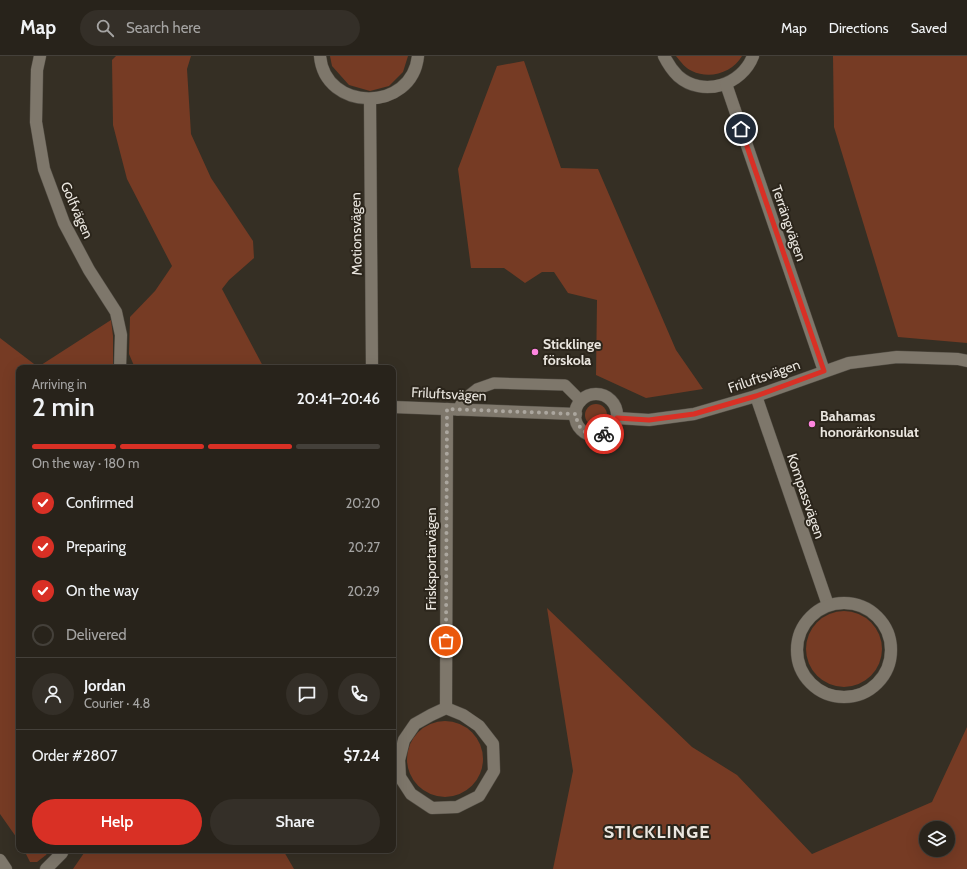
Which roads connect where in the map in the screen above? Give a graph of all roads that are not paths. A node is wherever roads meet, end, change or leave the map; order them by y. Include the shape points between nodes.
1 (40, 56) edge
2 (320, 56) edge
3 (418, 56) edge
4 (664, 56) edge
5 (753, 56) edge
6 (726, 84) junction
7 (370, 100) junction
8 (967, 361) edge
9 (120, 365) edge
10 (372, 365) edge
11 (824, 371) junction
12 (756, 396) junction
13 (581, 401) junction
14 (396, 407) edge
15 (453, 410) junction
16 (576, 414) junction
17 (617, 418) junction
18 (828, 605) junction
19 (446, 708) junction
20 (62, 853) edge
21 (0, 860) edge
22 (6, 869) edge
23 (46, 869) edge

1 - 9 street, Golfvägen via 37,70 36,122 44,169 64,223 89,270 116,312 121,335
2 - 7 street via 330,82 355,98
3 - 7 street via 411,77 400,89 386,97
4 - 6 street via 669,67 689,83 707,87
5 - 6 street via 740,76
6 - 11 street, Terrängvägen
7 - 10 street, Motionsvägen
8 - 11 street, Friluftsvägen via 897,357 849,363
11 - 12 street, Friluftsvägen
12 - 17 street, Friluftsvägen via 694,414 649,420
12 - 18 street, Kompassvägen
13 - 15 lane via 565,385 494,383 477,389
13 - 16 street
13 - 17 street via 591,395 602,395 615,407
14 - 15 street, Friluftsvägen
15 - 16 street, Friluftsvägen
15 - 19 street, Frisksportarvägen
16 - 17 street via 576,420 582,430 592,436 606,434
18 - 18 street via 814,613 804,625 798,639 797,655 802,670 812,684 830,695 847,697 862,694 876,685 886,672 891,657 891,640 885,625 874,613 860,605 844,602
19 - 19 street via 415,724 404,740 399,760 400,777 411,794 432,808 457,807 479,796 494,771 492,744 479,726
20 - 23 street
21 - 22 street

